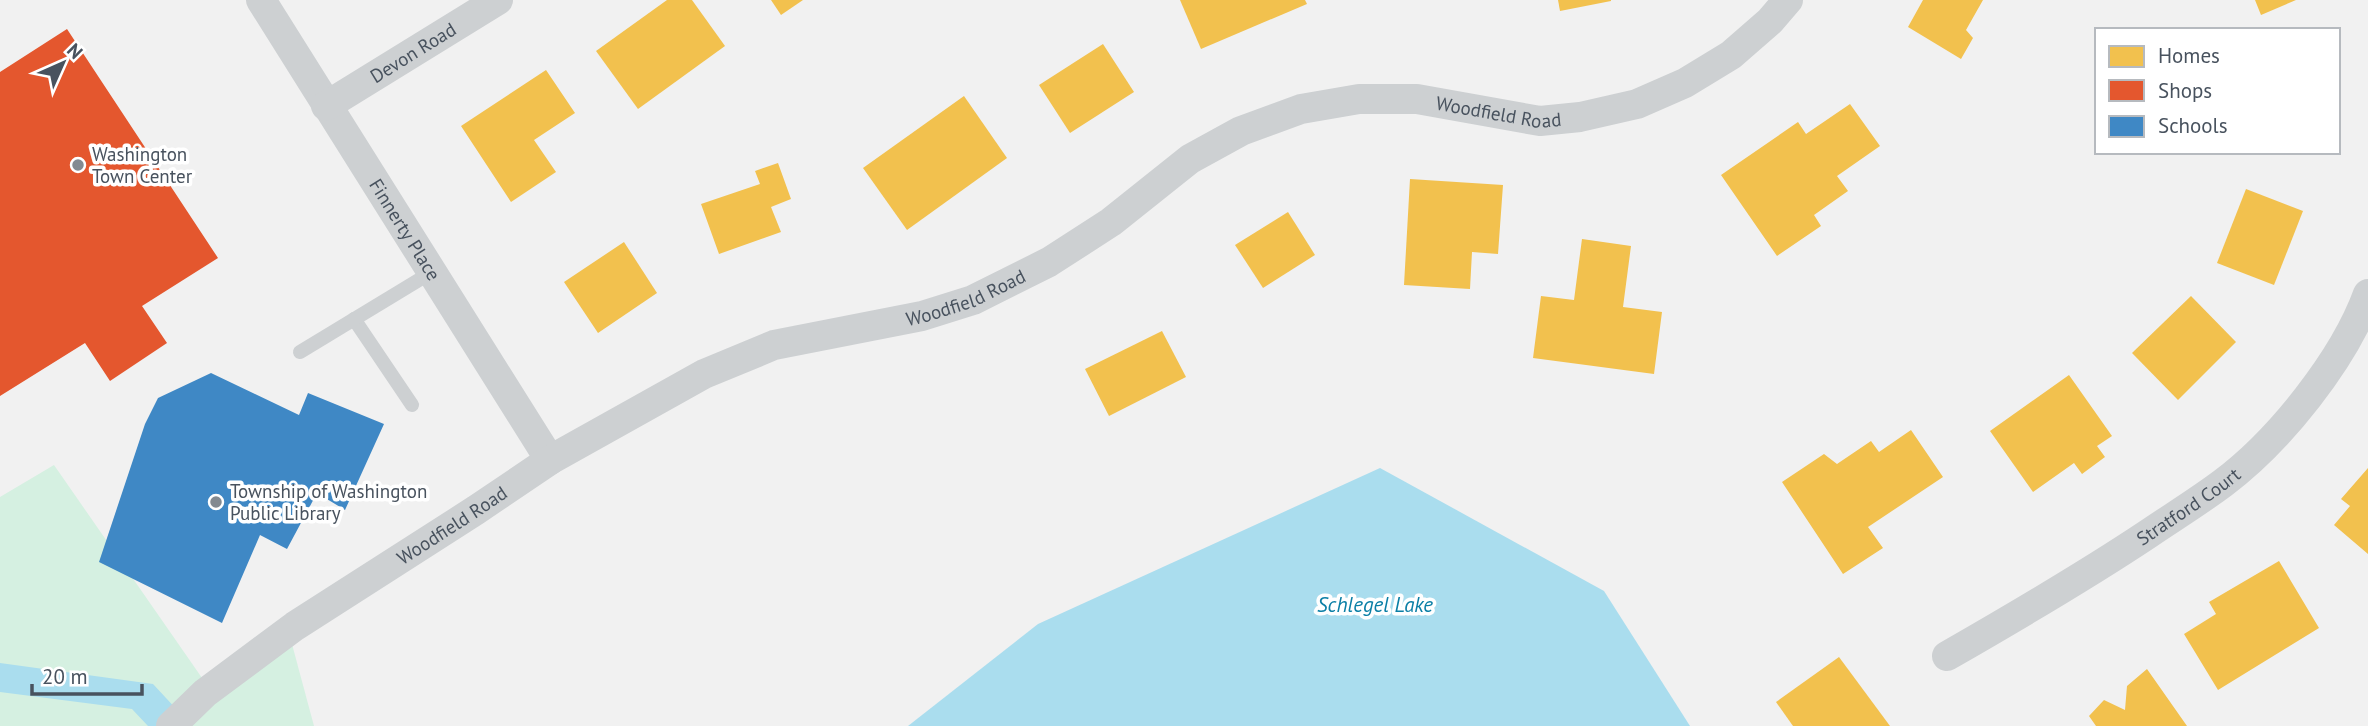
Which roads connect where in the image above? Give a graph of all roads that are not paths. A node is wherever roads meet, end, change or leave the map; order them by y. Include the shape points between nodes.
1 (261, 0) edge
2 (498, 0) edge
3 (1788, 0) edge
4 (326, 106) junction
5 (432, 272) junction
6 (2368, 294) edge
7 (354, 319) junction
8 (300, 352) dead end
9 (412, 405) dead end
10 (550, 460) junction
11 (1947, 656) dead end
12 (181, 716) edge

1 - 4 street, Finnerty Place
2 - 4 street, Devon Road
3 - 10 street, Woodfield Road via 1731,55 1685,83 1637,104 1540,121 1417,99 1359,99 1301,109 1241,131 1190,159 1111,222 1060,255 973,300 922,316 774,345 704,374
4 - 5 street, Finnerty Place
5 - 7 lane
5 - 10 street, Finnerty Place
6 - 11 street, Stratford Court via 2327,370 2295,414 2249,462 2080,579
7 - 8 lane
7 - 9 lane
10 - 12 street, Woodfield Road via 284,634

